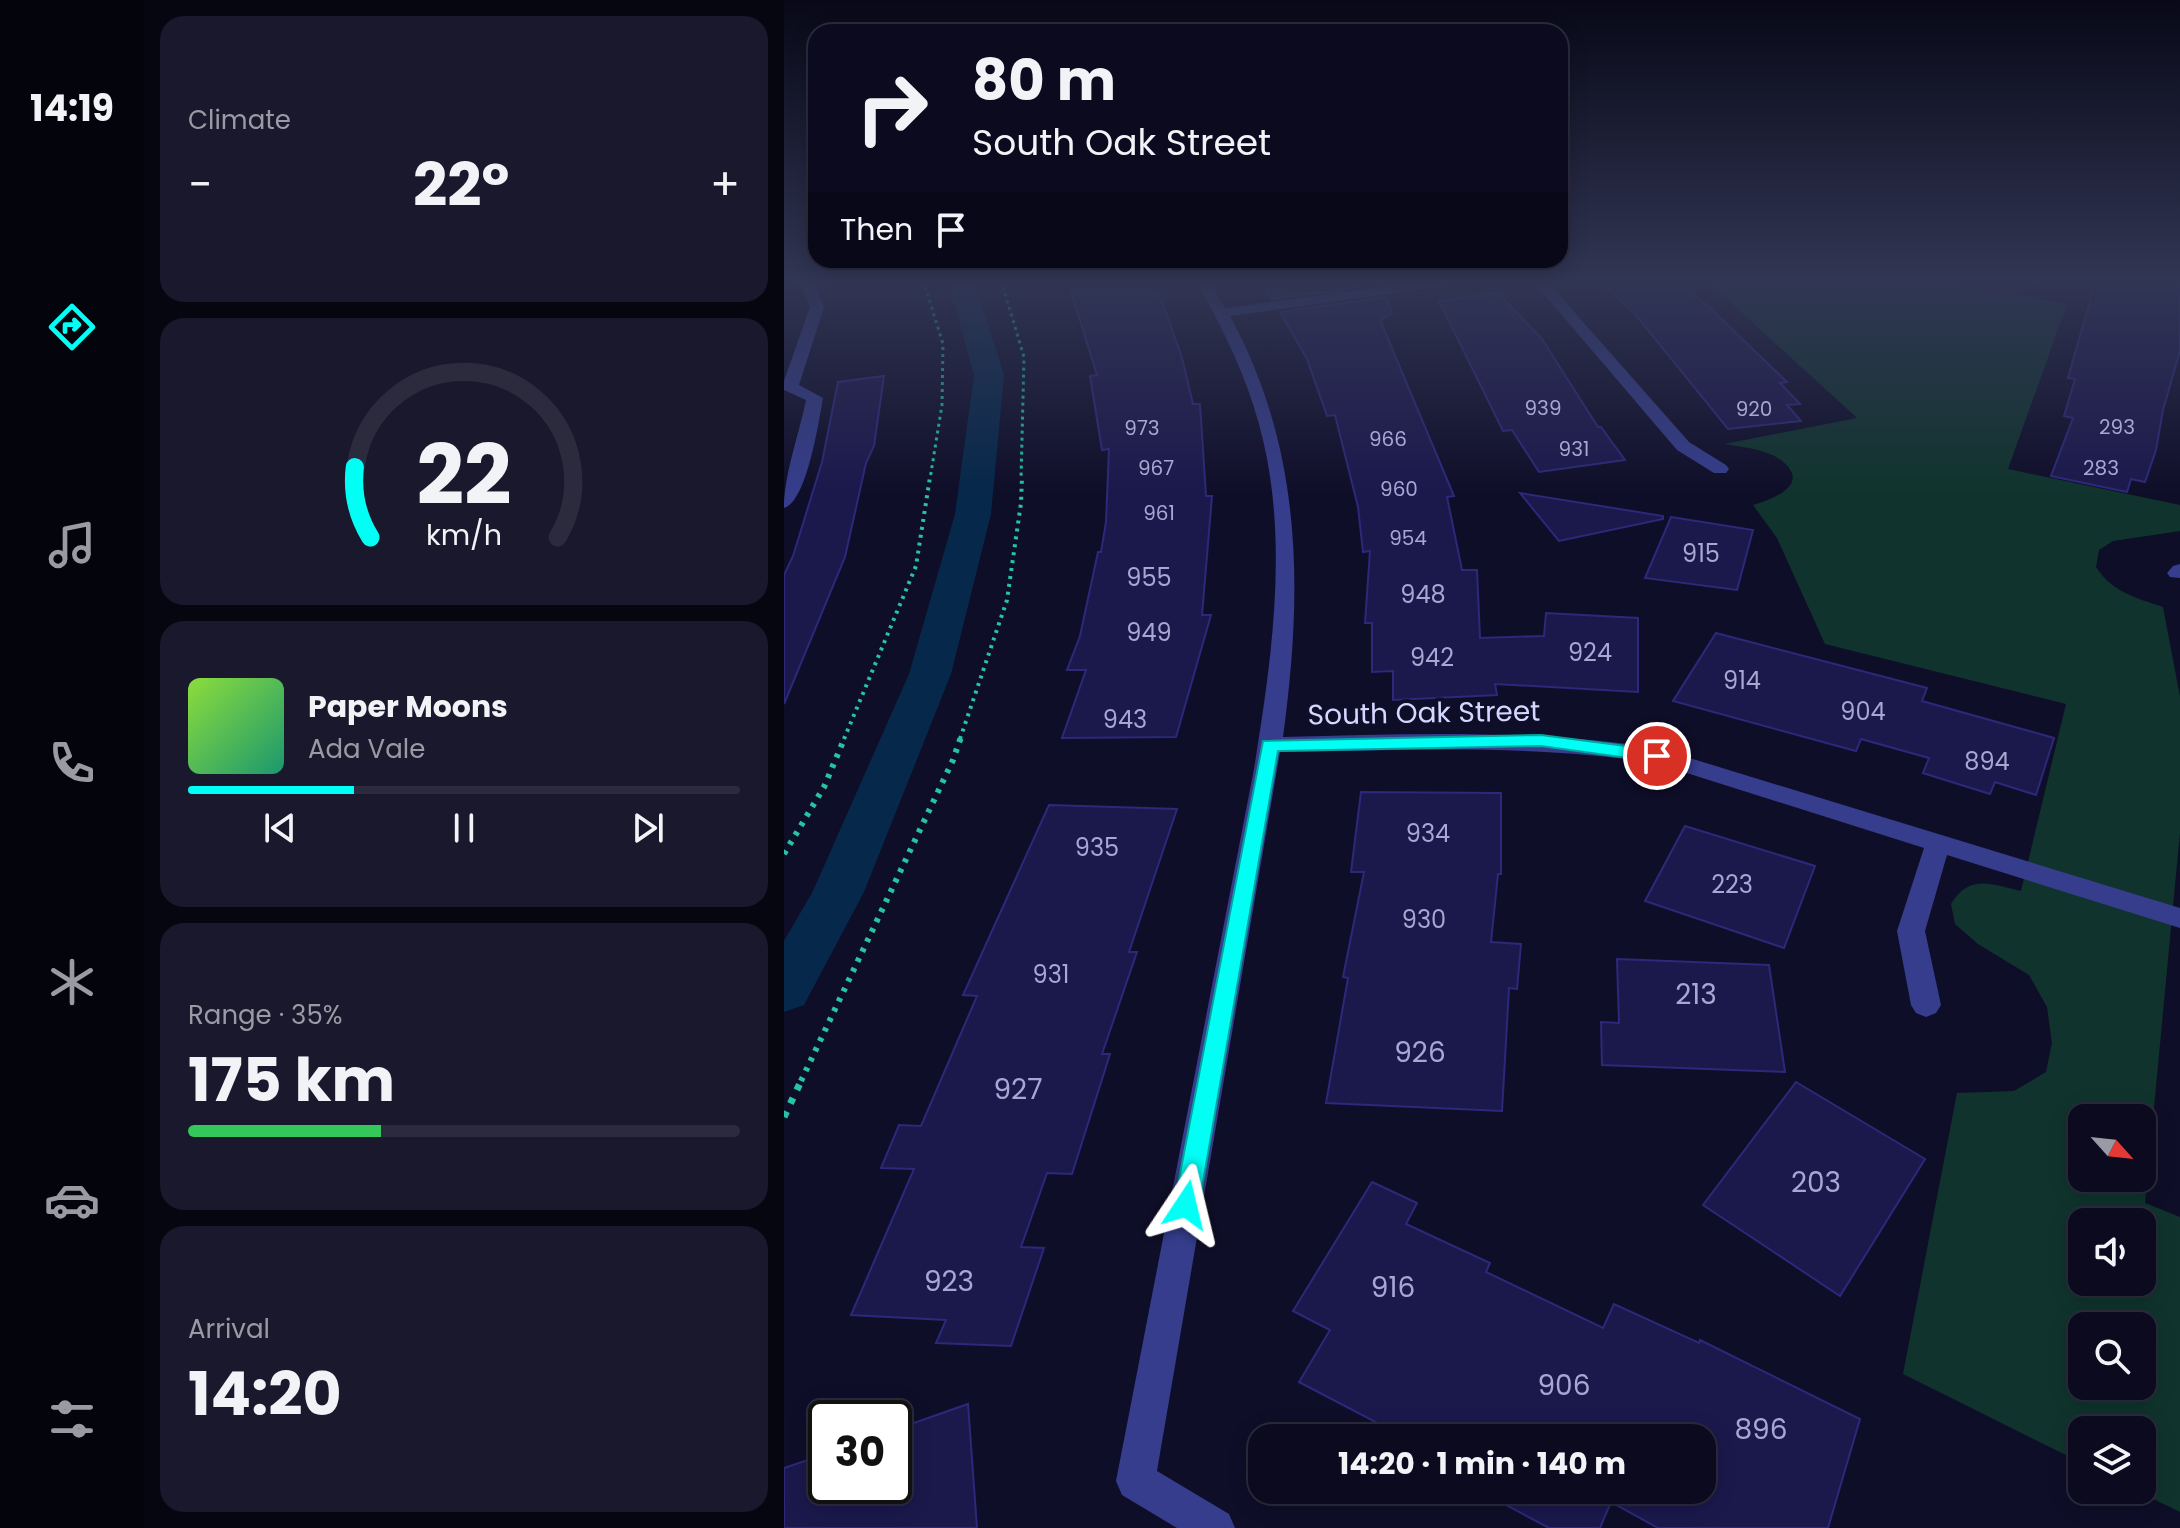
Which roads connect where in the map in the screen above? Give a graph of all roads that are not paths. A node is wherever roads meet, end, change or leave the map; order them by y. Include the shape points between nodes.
1 (802, 351) edge
2 (1239, 351) edge
3 (1601, 351) edge
4 (1720, 469) dead end
5 (784, 502) edge
6 (1270, 745) junction
7 (1938, 843) junction
8 (2180, 918) edge
9 (1926, 1005) dead end
10 (1215, 1528) edge

1 - 5 street via 790,387 815,398 802,461
2 - 6 street, South Oak Street via 1263,408 1279,483 1285,600
3 - 4 street via 1683,446
6 - 7 street, South Oak Street via 1541,740 1610,747 1657,756
6 - 10 street via 1136,1481
7 - 8 street, South Oak Street
7 - 9 street via 1911,931

